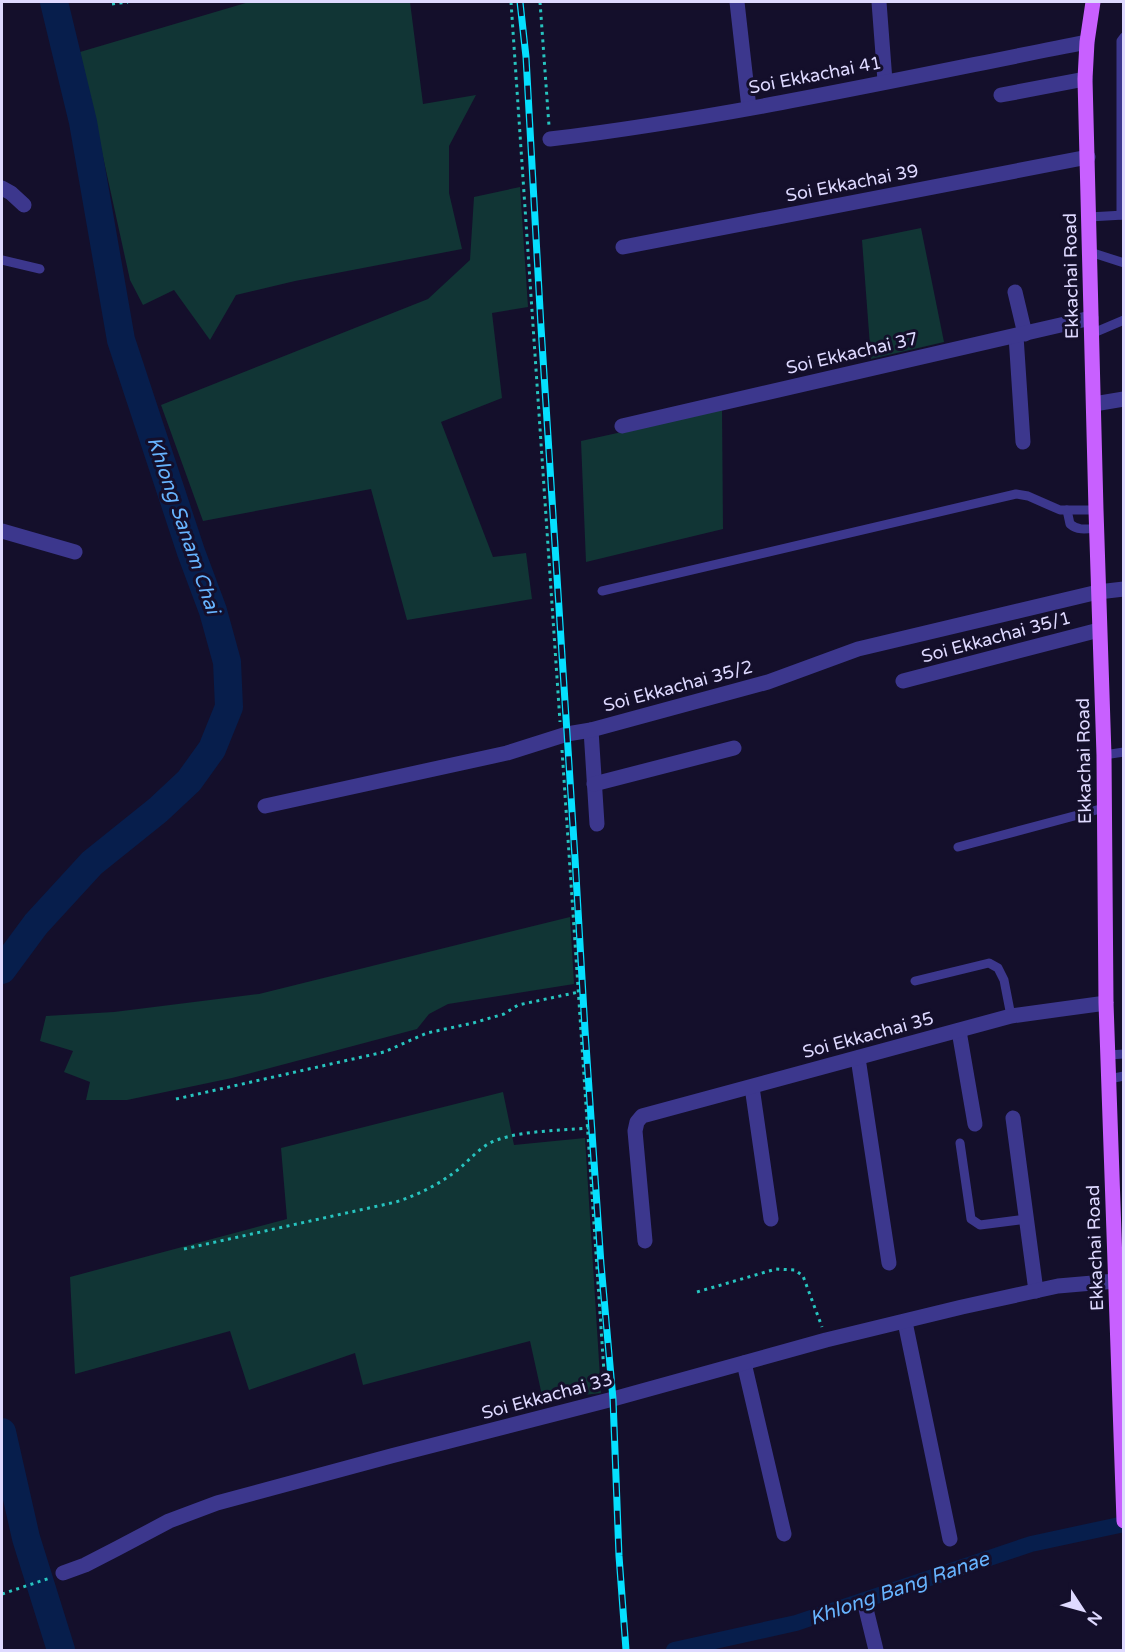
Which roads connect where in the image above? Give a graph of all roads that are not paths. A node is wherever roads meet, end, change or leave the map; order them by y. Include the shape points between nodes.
1 (737, 2) edge
2 (879, 2) edge
3 (1093, 2) edge
4 (1124, 37) edge
5 (1087, 42) junction
6 (1085, 79) junction
7 (885, 81) junction
8 (1001, 95) dead end
9 (748, 108) junction
10 (550, 139) road end
11 (1088, 157) junction
12 (2, 188) edge
13 (24, 205) dead end
14 (1122, 215) edge
15 (1089, 217) junction
16 (623, 247) dead end
17 (1090, 252) junction
18 (2, 260) edge
19 (1124, 263) edge
20 (40, 269) dead end
21 (1015, 292) dead end
22 (1124, 320) edge
23 (1091, 326) junction
24 (1020, 335) junction
25 (1124, 399) edge
26 (1094, 404) junction
27 (622, 426) dead end
28 (1023, 442) dead end
29 (1067, 510) junction
30 (1096, 510) junction
31 (1096, 528) junction
32 (2, 531) edge
33 (75, 552) dead end
34 (1124, 589) edge
35 (602, 591) dead end
36 (1098, 592) junction
37 (1099, 630) junction
38 (903, 681) dead end
39 (591, 730) junction
40 (734, 748) dead end
41 (1124, 752) edge
42 (1104, 755) junction
43 (594, 784) junction
44 (265, 806) dead end
45 (1104, 808) junction
46 (597, 824) dead end
47 (958, 847) dead end
48 (915, 981) dead end
49 (1106, 1003) junction
50 (1011, 1016) junction
51 (959, 1031) junction
52 (1116, 1054) edge
53 (858, 1058) junction
54 (1116, 1078) edge
55 (752, 1087) junction
56 (1013, 1118) dead end
57 (975, 1124) dead end
58 (960, 1143) dead end
59 (1118, 1178) edge
60 (771, 1219) dead end
61 (1027, 1219) junction
62 (645, 1240) dead end
63 (889, 1263) dead end
64 (1116, 1281) junction
65 (1036, 1291) junction
66 (905, 1322) junction
67 (744, 1363) junction
68 (1122, 1492) edge
69 (1124, 1521) edge
70 (784, 1534) dead end
71 (950, 1539) dead end
72 (63, 1573) road end
73 (866, 1610) dead end
74 (876, 1650) edge

1 - 9 street
2 - 7 street
3 - 5 main road, Ekkachai Road
4 - 14 lane
5 - 6 main road, Ekkachai Road
5 - 7 street, Soi Ekkachai 41
6 - 8 street
6 - 11 main road, Ekkachai Road
7 - 9 street, Soi Ekkachai 41
9 - 10 street, Soi Ekkachai 41 via 628,130
11 - 15 main road, Ekkachai Road
11 - 16 street, Soi Ekkachai 39
12 - 13 street
14 - 15 lane
15 - 17 main road, Ekkachai Road
17 - 19 lane
17 - 23 main road, Ekkachai Road
18 - 20 lane
21 - 24 street
22 - 23 lane
23 - 24 street, Soi Ekkachai 37
23 - 26 main road, Ekkachai Road
24 - 27 street, Soi Ekkachai 37
24 - 28 street
25 - 26 street
26 - 30 main road, Ekkachai Road
29 - 30 lane
29 - 31 lane via 1073,527
29 - 35 lane via 1016,494
30 - 31 main road, Ekkachai Road
31 - 36 main road, Ekkachai Road
32 - 33 street
34 - 36 street, Soi Ekkachai 35/2
36 - 37 main road, Ekkachai Road
36 - 39 street, Soi Ekkachai 35/2 via 858,649 768,682
37 - 38 street, Soi Ekkachai 35/1
37 - 42 main road, Ekkachai Road
39 - 43 street
39 - 44 street, Soi Ekkachai 35/2 via 507,753
40 - 43 street
41 - 42 lane
42 - 45 main road, Ekkachai Road
43 - 46 street
45 - 47 lane
45 - 49 main road, Ekkachai Road
48 - 50 lane via 989,963 998,968 1004,980
49 - 50 street, Soi Ekkachai 35
49 - 52 main road, Ekkachai Road
50 - 51 street, Soi Ekkachai 35
51 - 53 street, Soi Ekkachai 35
51 - 57 street
52 - 54 main road, Ekkachai Road
53 - 55 street, Soi Ekkachai 35
53 - 63 street
54 - 59 main road, Ekkachai Road
55 - 60 street
55 - 62 street, Soi Ekkachai 35 via 642,1116 637,1122 634,1131
56 - 61 street
58 - 61 lane via 971,1219 980,1225
59 - 64 main road, Ekkachai Road
61 - 65 street
64 - 65 street, Soi Ekkachai 33
64 - 68 main road, Ekkachai Road
65 - 66 street, Soi Ekkachai 33
66 - 67 street, Soi Ekkachai 33
66 - 71 street
67 - 70 street
67 - 72 street, Soi Ekkachai 33 via 217,1503 169,1521
68 - 69 main road, Ekkachai Road
73 - 74 street

